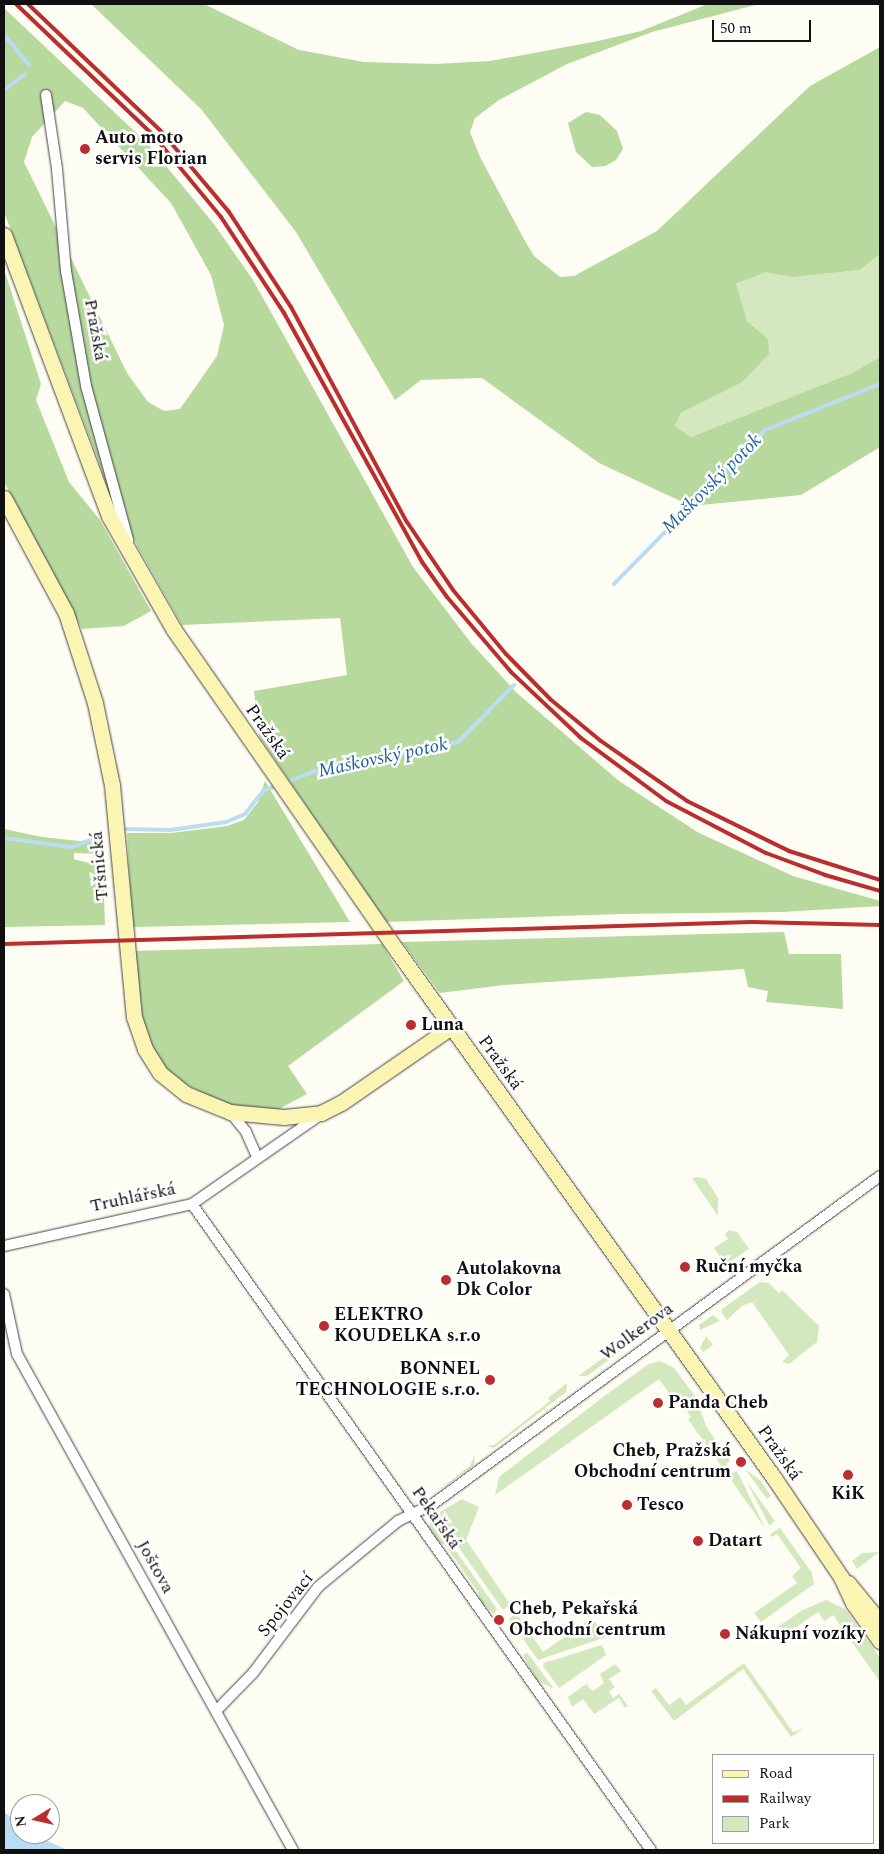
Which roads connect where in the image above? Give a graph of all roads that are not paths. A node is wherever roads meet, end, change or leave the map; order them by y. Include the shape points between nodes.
1 (46, 95) dead end
2 (4, 235) edge
3 (4, 498) edge
4 (135, 565) junction
5 (451, 1027) junction
6 (230, 1112) junction
7 (322, 1113) junction
8 (257, 1157) junction
9 (880, 1176) edge
10 (192, 1204) junction
11 (4, 1246) edge
12 (4, 1294) edge
13 (667, 1330) junction
14 (413, 1514) junction
15 (841, 1577) junction
16 (880, 1622) edge
17 (880, 1641) edge
18 (217, 1710) junction
19 (293, 1850) edge
20 (651, 1850) edge

1 - 4 street, Pražská via 57,169 66,271 86,386
2 - 4 main road, Pražská via 84,454 109,516
3 - 6 main road, Tršnická via 66,614 98,712 112,785 130,994 140,1038 154,1066 177,1089
4 - 5 main road, Pražská via 174,630
5 - 7 main road, Truhlářská
5 - 13 main road, Pražská
6 - 7 main road, Tršnická via 268,1116
6 - 8 street via 250,1138
7 - 8 street, Truhlářská
8 - 10 street, Truhlářská
9 - 13 street, Wolkerova
10 - 11 street, Truhlářská
10 - 14 street, Pekařská
12 - 18 street, Joštova via 17,1354
13 - 14 street, Wolkerova via 433,1504
13 - 15 main road, Pražská
14 - 18 street, Spojovací via 398,1521 318,1588 253,1673
14 - 20 street, Pekařská
15 - 16 main road, Pražská via 861,1595
15 - 17 main road, Pražská via 853,1603
18 - 19 street, Joštova

